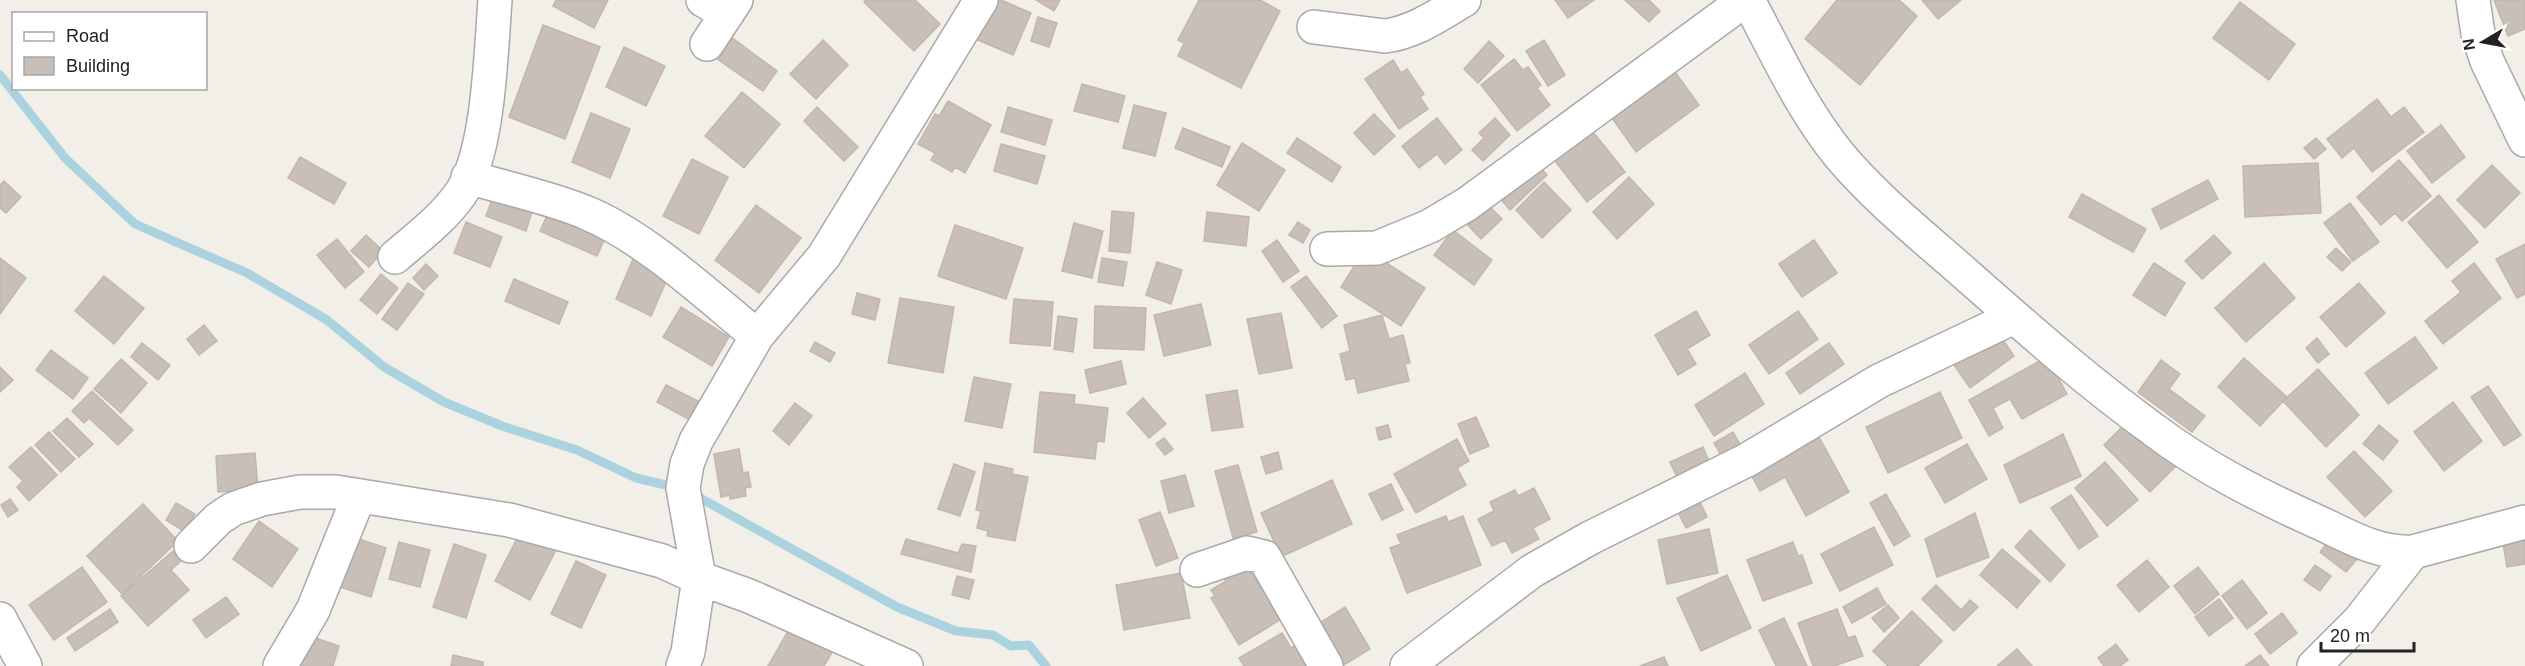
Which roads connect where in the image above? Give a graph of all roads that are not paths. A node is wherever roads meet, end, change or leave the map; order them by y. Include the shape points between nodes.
1 (495, 0) edge
2 (981, 0) edge
3 (1464, 0) edge
4 (1746, 0) edge
5 (2473, 0) edge
6 (722, 5) edge
7 (1314, 27) dead end
8 (707, 44) dead end
9 (2525, 140) edge
10 (468, 177) junction
11 (1327, 249) dead end
12 (395, 257) dead end
13 (2014, 317) junction
14 (757, 336) junction
15 (359, 496) junction
16 (2525, 522) edge
17 (191, 546) dead end
18 (2413, 552) junction
19 (1197, 570) dead end
20 (699, 578) junction
21 (0, 619) edge
22 (25, 666) edge
23 (280, 666) edge
24 (683, 666) edge
25 (906, 666) edge
26 (1326, 666) edge
27 (1407, 666) edge
28 (2314, 666) edge

1 - 10 street via 490,75 478,151
2 - 14 street via 824,256
3 - 7 street via 1409,32 1385,36
4 - 11 street via 1467,204 1430,226 1377,248
4 - 13 street via 1840,156 1892,209
5 - 9 street via 2487,61
6 - 8 street
10 - 12 street via 462,192 443,216
10 - 14 street via 586,213 613,227 674,268
13 - 18 street via 2155,432 2224,475 2378,550
13 - 27 street via 1879,381 1747,460 1532,571
14 - 20 street via 696,441 687,464 683,488
15 - 17 street via 300,492 262,499 233,509
15 - 20 street via 509,520 662,561
15 - 23 street via 313,610
16 - 18 street
18 - 28 street via 2359,621
19 - 26 street via 1247,553 1264,557
20 - 24 street
20 - 25 street
21 - 22 street

